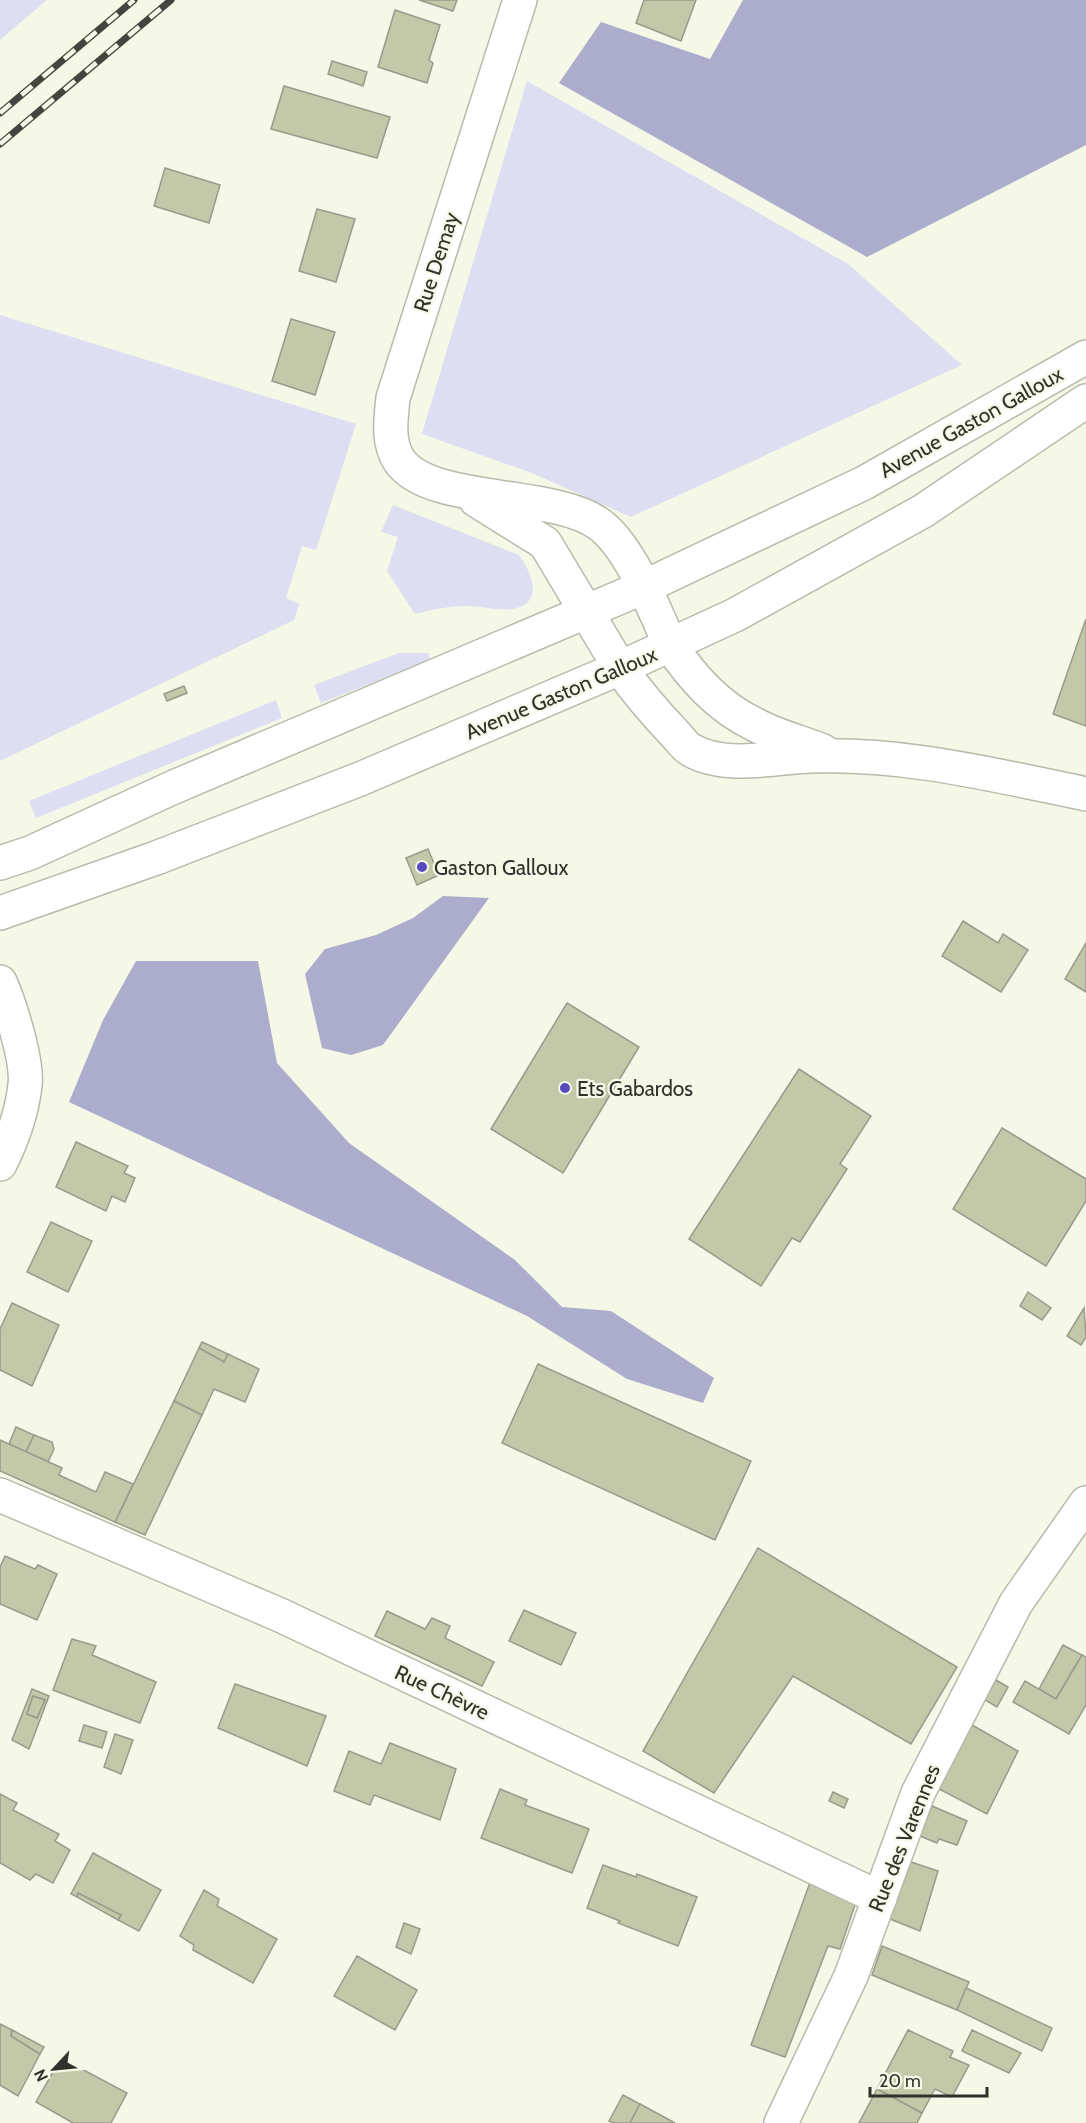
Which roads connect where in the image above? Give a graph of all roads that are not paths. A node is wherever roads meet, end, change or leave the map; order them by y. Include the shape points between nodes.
1 (520, 0) edge
2 (1086, 357) edge
3 (1086, 401) edge
4 (459, 489) junction
5 (644, 587) junction
6 (587, 612) junction
7 (670, 645) junction
8 (620, 668) junction
9 (833, 754) junction
10 (1086, 794) edge
11 (0, 863) edge
12 (0, 913) edge
13 (0, 982) edge
14 (0, 1164) edge
15 (0, 1495) edge
16 (1086, 1503) edge
17 (880, 1898) junction
18 (781, 2123) edge

1 - 4 street, Rue Demay via 393,398 390,427 398,460 417,477
2 - 5 street, Avenue Gaston Galloux via 864,483
3 - 7 street, Avenue Gaston Galloux via 922,511 735,615
4 - 5 street, Rue Demay via 570,508 600,525 629,559
4 - 6 street, Rue Demay via 545,543
5 - 6 street, Avenue Gaston Galloux
5 - 7 street, Rue Demay
6 - 8 street, Rue Demay
6 - 11 street, Avenue Gaston Galloux
7 - 8 street, Avenue Gaston Galloux
7 - 9 street, Rue Demay via 691,676 753,724
8 - 9 street, Rue Demay via 642,699 691,750 717,758 754,760
8 - 12 street, Avenue Gaston Galloux via 350,783
9 - 10 street via 968,769
13 - 14 street via 15,1021 26,1082 16,1132
15 - 17 street, Rue Chèvre via 280,1615
16 - 17 street, Rue des Varennes via 1010,1614 918,1793
17 - 18 street, Rue des Varennes via 851,1976

